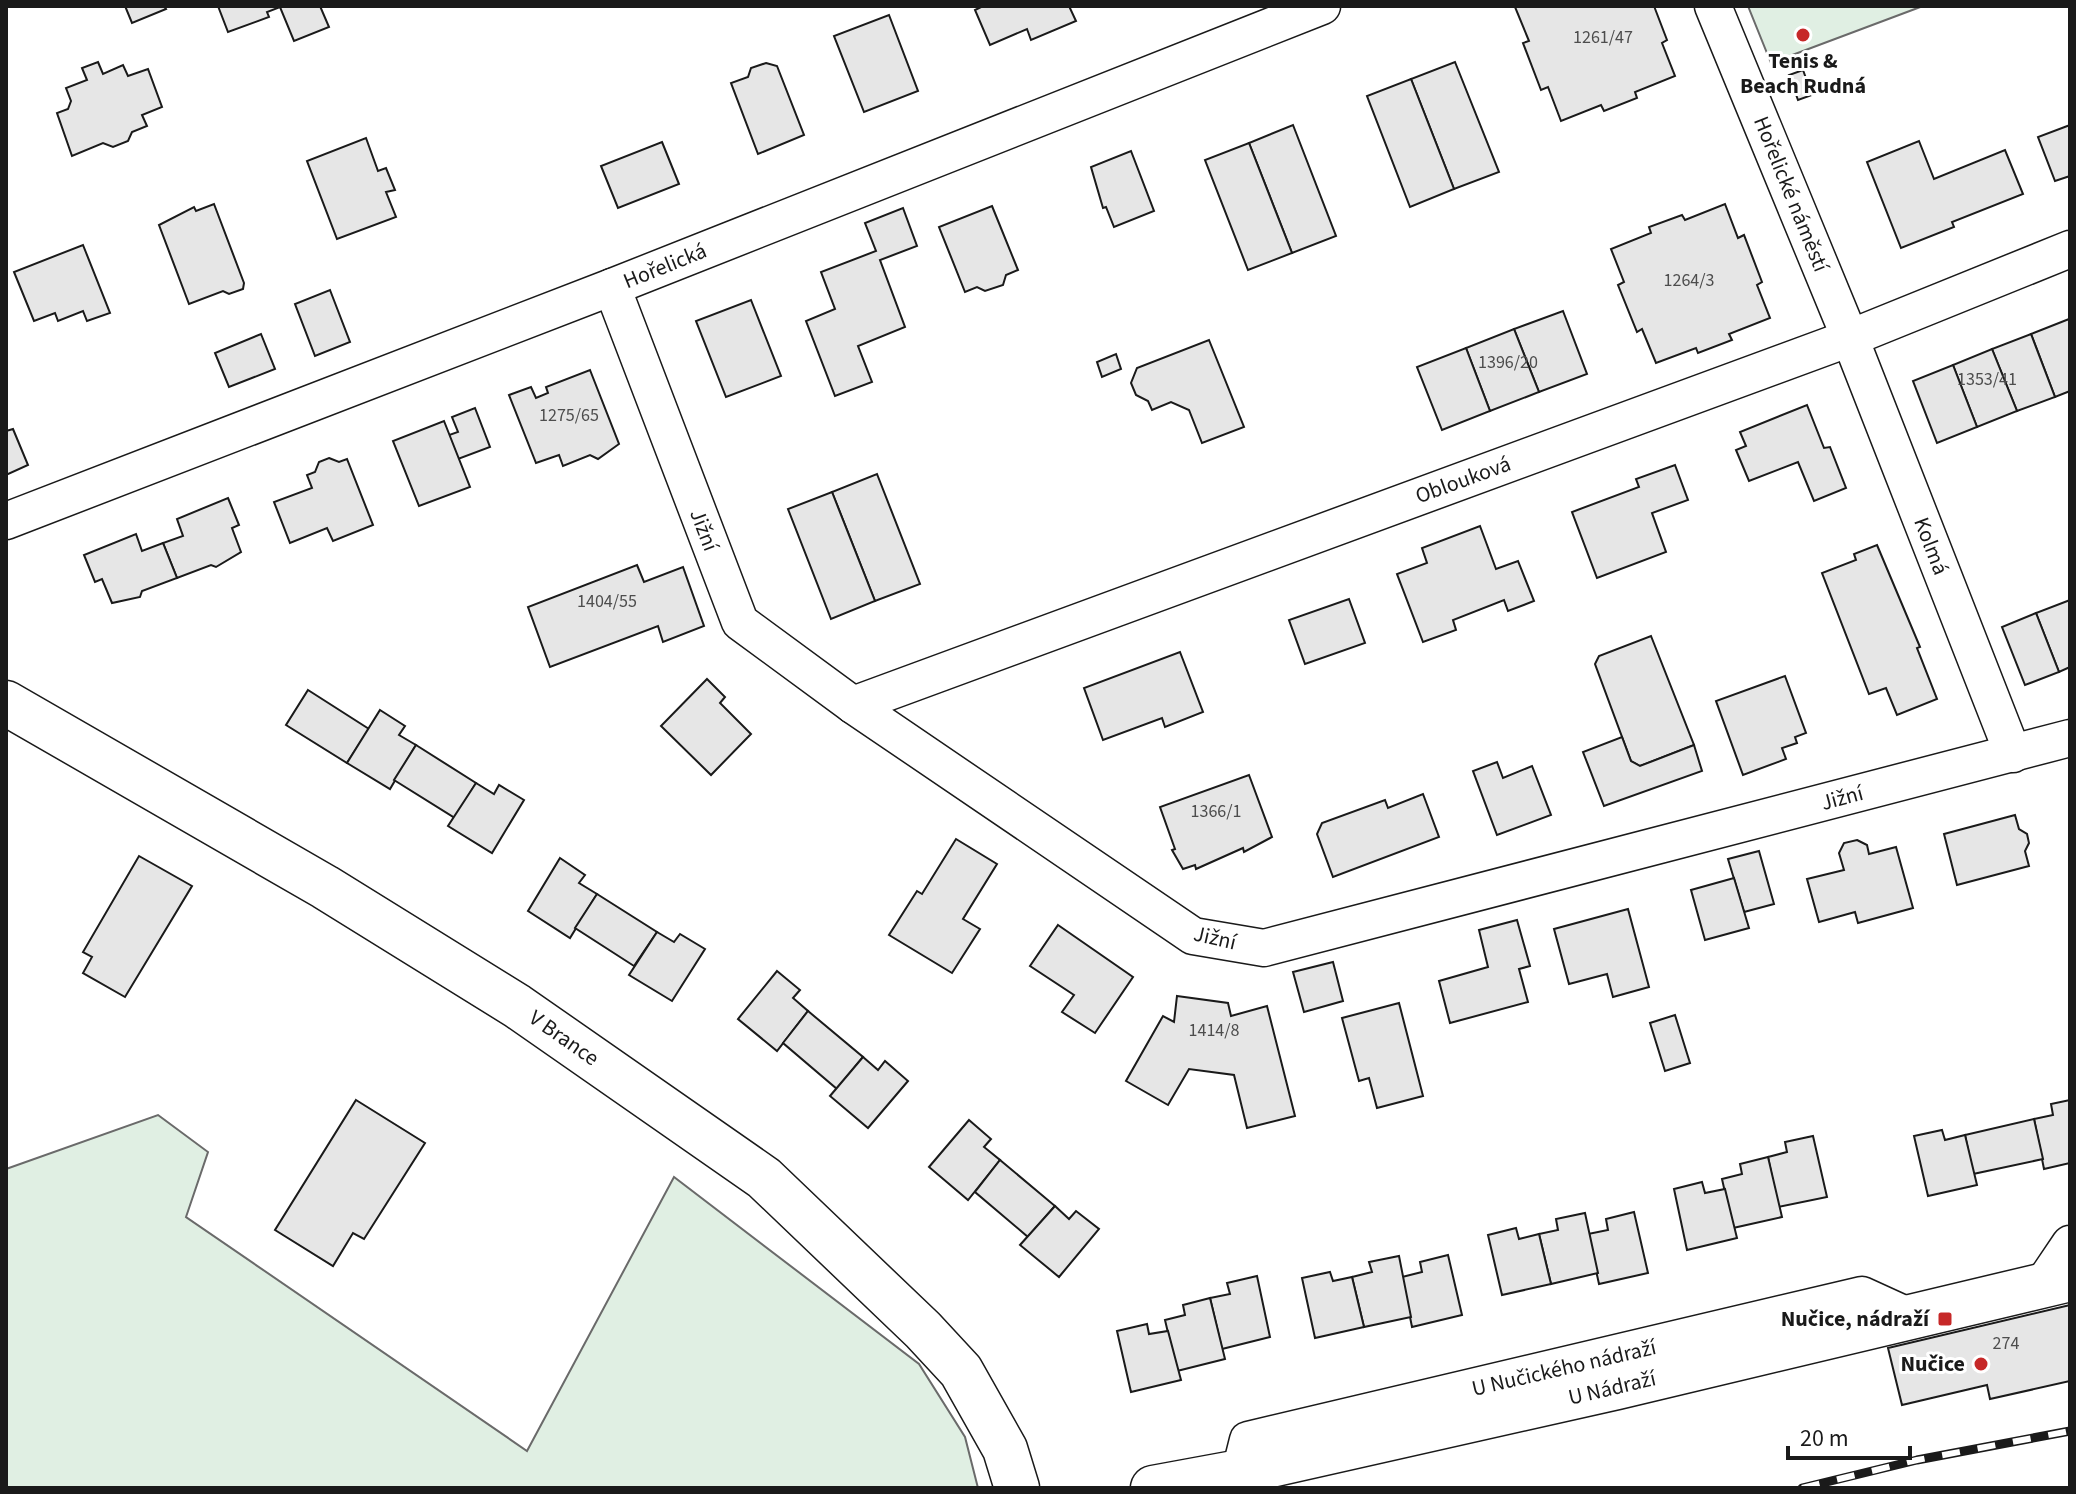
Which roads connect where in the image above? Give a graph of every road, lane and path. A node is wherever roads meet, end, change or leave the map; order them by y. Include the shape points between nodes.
1 (1322, 6) edge
2 (1713, 6) edge
3 (2070, 249) edge
4 (612, 287) junction
5 (1850, 338) junction
6 (6, 521) edge
7 (6, 703) edge
8 (853, 705) junction
9 (2070, 738) edge
10 (2013, 754) junction
11 (2070, 1244) edge
12 (2056, 1281) edge
13 (1017, 1488) edge
14 (1153, 1488) edge

1 - 4 street, Hořelická
2 - 5 street, Hořelické náměstí
3 - 5 street, Oblouková
4 - 6 street, Hořelická
4 - 8 street, Jižní via 740,622
5 - 8 street, Oblouková
5 - 10 street, Kolmá
7 - 13 main road, V Brance via 325,887 517,1006 764,1178 961,1371 1005,1449
8 - 10 street, Jižní via 1193,936 1264,948
9 - 10 street, Jižní
11 - 12 street
12 - 14 main road, U Nádraží via 1617,1387

